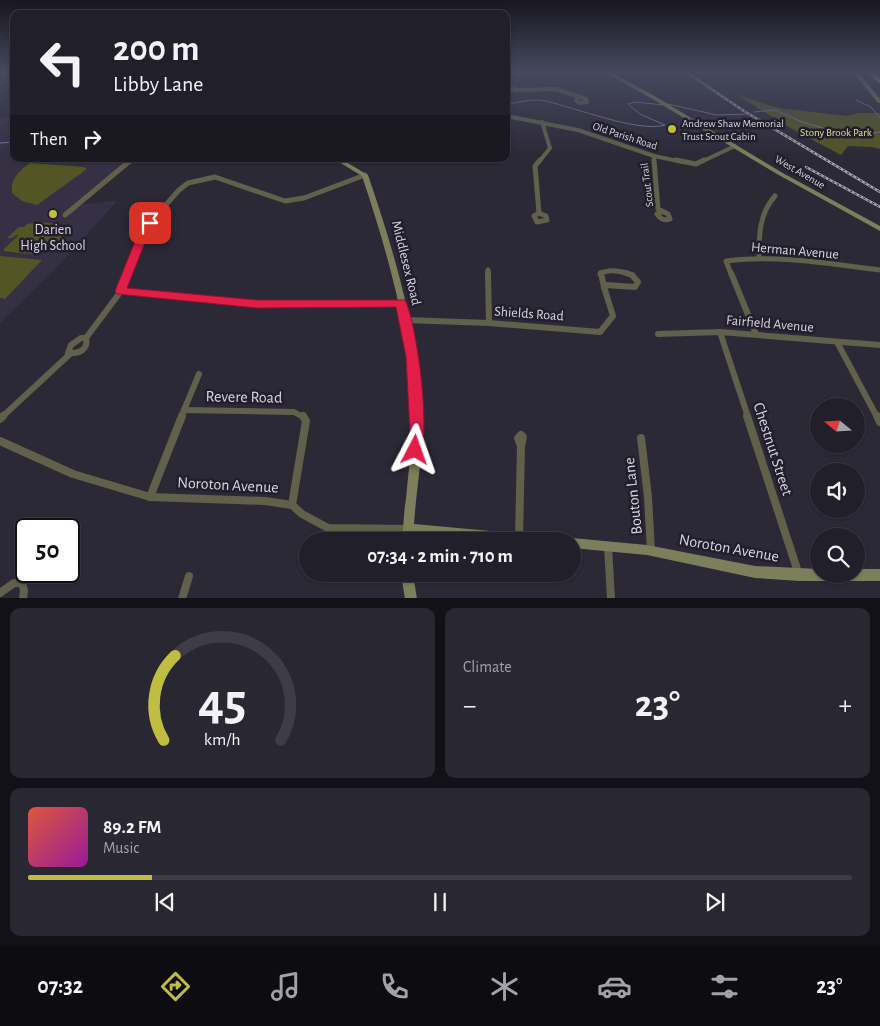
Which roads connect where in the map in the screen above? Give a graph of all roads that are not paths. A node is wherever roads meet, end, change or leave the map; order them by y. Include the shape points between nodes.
1 (658, 100) edge
2 (510, 117) edge
3 (542, 122) junction
4 (735, 146) junction
5 (654, 156) junction
6 (129, 162) edge
7 (341, 162) edge
8 (365, 175) junction
9 (775, 196) dead end
10 (662, 212) dead end
11 (539, 213) dead end
12 (65, 215) dead end
13 (880, 229) edge
14 (759, 258) junction
15 (488, 270) dead end
16 (880, 270) edge
17 (604, 287) junction
18 (120, 291) junction
19 (400, 303) junction
20 (405, 320) junction
21 (489, 323) junction
22 (720, 332) junction
23 (658, 334) dead end
24 (756, 334) junction
25 (86, 338) junction
26 (837, 342) junction
27 (880, 345) edge
28 (70, 354) junction
29 (198, 374) dead end
30 (184, 410) junction
31 (0, 419) edge
32 (880, 422) edge
33 (641, 438) dead end
34 (0, 441) edge
35 (521, 446) dead end
36 (150, 498) junction
37 (292, 505) junction
38 (408, 529) junction
39 (441, 532) edge
40 (519, 532) edge
41 (581, 544) edge
42 (608, 546) junction
43 (651, 551) junction
44 (799, 575) junction
45 (880, 575) edge
46 (189, 576) dead end
47 (408, 582) edge
48 (0, 593) edge
49 (23, 598) edge
50 (182, 598) edge
51 (411, 598) edge
52 (611, 598) edge

1 - 4 main road, West Avenue
2 - 3 street, Old Parish Road
3 - 5 street, Old Parish Road via 578,130
3 - 11 street via 550,146 535,169
4 - 5 street, Old Parish Road via 696,164
4 - 13 main road, West Avenue
5 - 10 street, Scout Trail via 658,209
6 - 12 street
7 - 8 main road
8 - 18 street via 304,198 285,201 215,177 188,183 173,196 143,234
8 - 19 main road, Middlesex Road via 384,230
9 - 14 street via 761,217
14 - 16 street, Herman Avenue
14 - 24 street, Herman Avenue via 726,261
15 - 21 street
17 - 17 street via 635,287 638,282 630,274 605,270 600,273
17 - 21 street, Shields Road via 613,316 600,332
18 - 19 street via 257,304
18 - 25 street
19 - 20 main road, Middlesex Road
20 - 21 street, Shields Road
20 - 38 main road, Middlesex Road via 412,357 417,431
22 - 23 street, Fairfield Avenue
22 - 24 street, Fairfield Avenue
22 - 44 street, Chestnut Street
24 - 26 street, Fairfield Avenue
25 - 28 street via 84,348
25 - 28 street via 80,338 71,345
26 - 27 street, Fairfield Avenue
26 - 32 street
28 - 31 street
29 - 30 street, Revere Road
30 - 36 street, Revere Road
30 - 37 street, Revere Road via 294,412 302,415 306,420
33 - 43 street, Bouton Lane
34 - 36 street, Noroton Avenue via 73,474
35 - 40 street
36 - 37 street, Noroton Avenue via 265,501
37 - 38 street, Noroton Avenue via 328,528
38 - 39 main road, Noroton Avenue
41 - 42 main road, Noroton Avenue
42 - 43 main road, Noroton Avenue
42 - 52 street
43 - 44 main road, Noroton Avenue via 755,572
44 - 45 main road, Noroton Avenue
46 - 50 street
47 - 51 main road
48 - 49 street via 14,583 22,583

